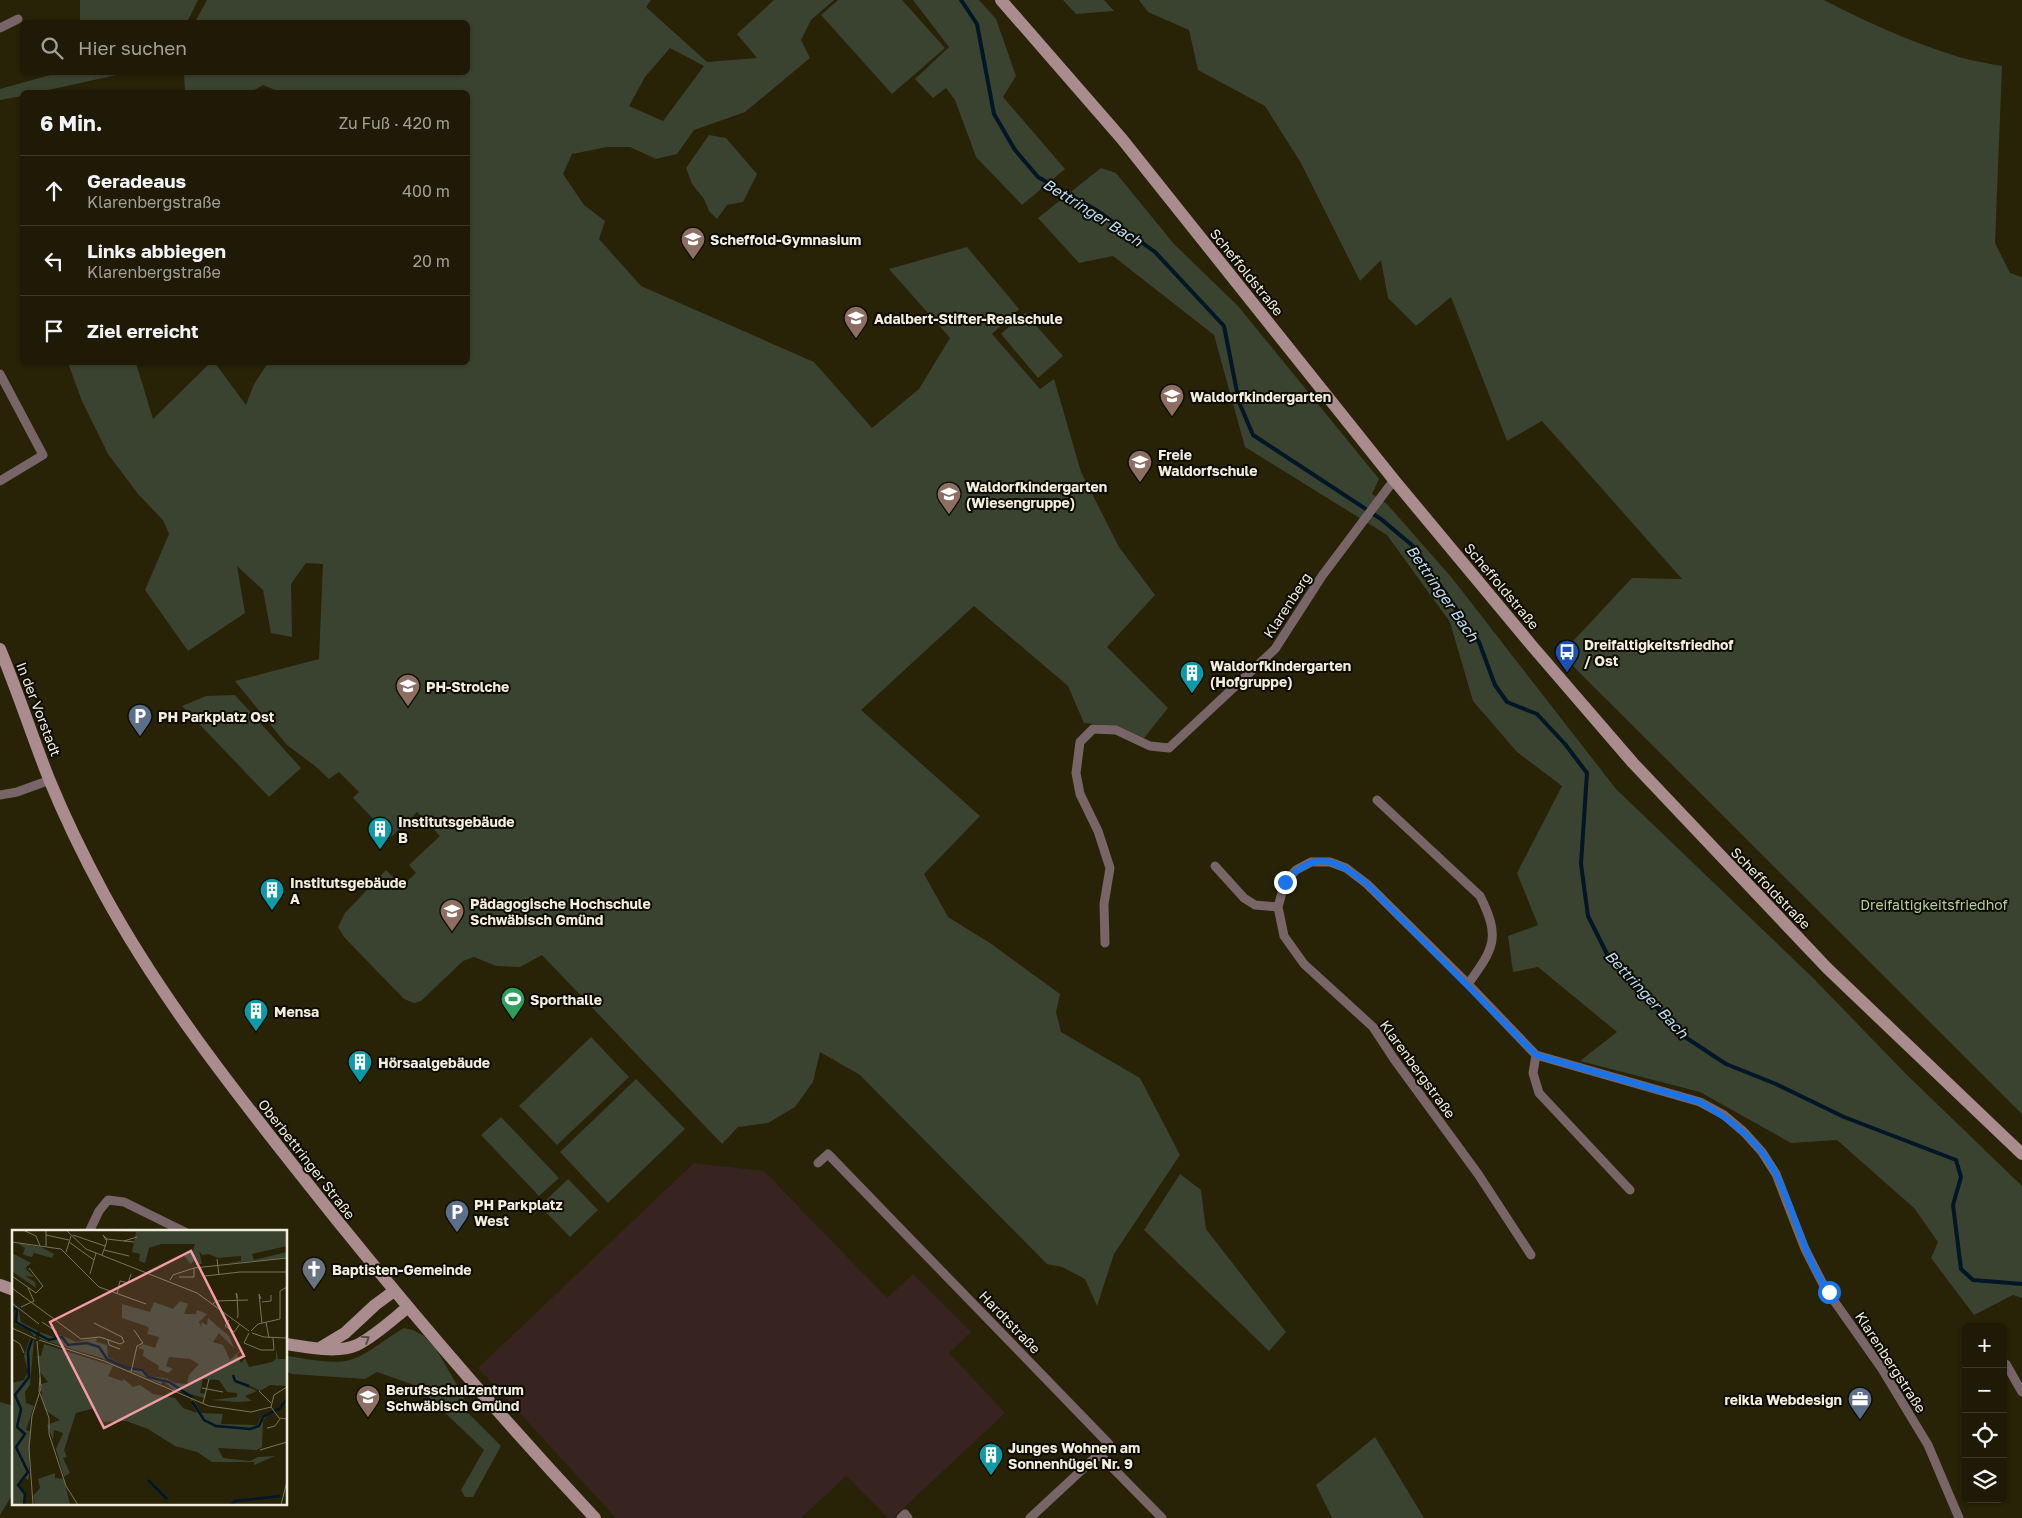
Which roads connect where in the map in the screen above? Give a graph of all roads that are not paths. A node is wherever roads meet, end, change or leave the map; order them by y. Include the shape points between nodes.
1 (1001, 0) edge
2 (18, 19) dead end
3 (0, 28) edge
4 (0, 374) edge
5 (1394, 480) junction
6 (0, 481) edge
7 (0, 649) edge
8 (50, 780) junction
9 (0, 796) edge
10 (1377, 800) dead end
11 (1215, 866) dead end
12 (1278, 908) junction
13 (1105, 943) dead end
14 (1468, 984) junction
15 (1536, 1055) junction
16 (2022, 1154) edge
17 (818, 1163) dead end
18 (1630, 1190) dead end
19 (90, 1230) edge
20 (181, 1230) edge
21 (1532, 1255) dead end
22 (0, 1284) edge
23 (12, 1289) edge
24 (394, 1291) junction
25 (408, 1307) junction
26 (288, 1344) edge
27 (320, 1348) junction
28 (2007, 1366) edge
29 (2022, 1392) edge
30 (1099, 1454) junction
31 (595, 1518) edge
32 (901, 1518) edge
33 (908, 1518) edge
34 (1030, 1518) edge
35 (1162, 1518) edge
36 (1959, 1518) edge

1 - 5 main road, Scheffoldstraße via 1122,139
2 - 3 street
4 - 6 street via 43,454
5 - 13 street, Klarenberg via 1322,576 1275,648 1170,748 1150,746 1116,730 1093,729 1080,742 1076,773 1080,794 1098,831 1110,868 1104,904
5 - 16 main road, Scheffoldstraße via 1633,763 1827,968
7 - 8 main road, In der Vorstadt
8 - 9 street
8 - 24 main road, Oberbettringer Straße via 104,895 171,1003 244,1102
10 - 14 street via 1480,896 1490,915 1494,935 1488,956
11 - 12 street via 1244,898 1255,905
12 - 14 street, Klarenbergstraße via 1285,882 1296,870 1311,862 1330,862 1346,868 1367,884
12 - 21 street, Klarenbergstraße via 1284,936 1304,964 1373,1027
14 - 15 street, Klarenbergstraße
15 - 18 street via 1532,1073 1540,1093
15 - 36 street, Klarenbergstraße via 1700,1102 1724,1115 1744,1132 1776,1174 1805,1249 1825,1288 1882,1369 1928,1445
17 - 30 street, Hardtstraße via 828,1154 1109,1444
19 - 20 street via 108,1200 124,1202
22 - 23 main road
24 - 25 main road, Oberbettringer Straße
24 - 27 main road via 345,1333
27 -> 25 main road via 339,1349 356,1345
25 - 31 main road, Oberbettringer Straße via 498,1413
26 - 27 main road
28 - 29 street
30 - 34 street
30 - 35 street
32 - 33 street via 905,1514

